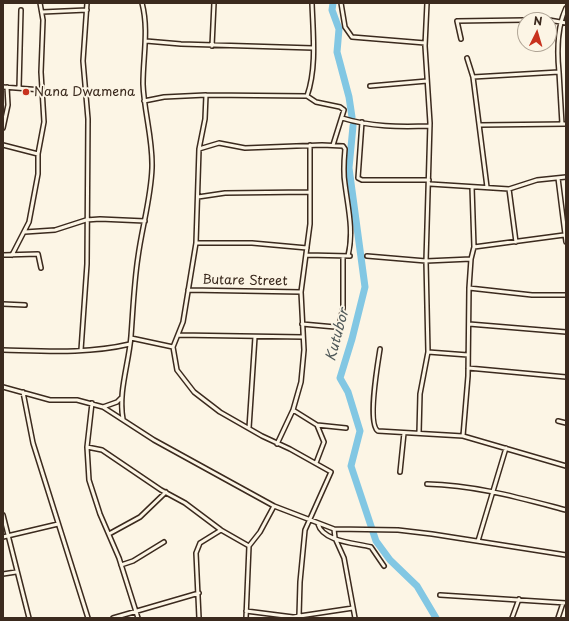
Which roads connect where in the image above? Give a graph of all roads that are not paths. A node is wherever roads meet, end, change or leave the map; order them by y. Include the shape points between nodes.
1 (40, 3) edge
2 (88, 3) edge
3 (142, 3) edge
4 (214, 3) edge
5 (312, 3) edge
6 (341, 3) edge
7 (427, 3) edge
8 (566, 8) edge
9 (21, 10) dead end
10 (87, 10) junction
11 (42, 12) junction
12 (517, 20) edge
13 (557, 21) edge
14 (561, 22) junction
15 (566, 23) edge
16 (461, 39) dead end
17 (146, 41) junction
18 (425, 42) junction
19 (212, 46) junction
20 (313, 48) junction
21 (467, 58) dead end
22 (559, 72) junction
23 (473, 77) junction
24 (427, 81) junction
25 (370, 86) dead end
26 (5, 87) edge
27 (19, 88) junction
28 (42, 90) junction
29 (206, 95) junction
30 (307, 96) junction
31 (144, 101) junction
32 (342, 118) junction
33 (362, 122) junction
34 (564, 124) edge
35 (480, 125) junction
36 (430, 126) junction
37 (3, 128) edge
38 (3, 145) edge
39 (310, 145) junction
40 (333, 145) junction
41 (199, 149) junction
42 (38, 154) junction
43 (566, 177) edge
44 (558, 178) junction
45 (429, 182) junction
46 (472, 187) junction
47 (487, 187) junction
48 (509, 189) junction
49 (310, 192) junction
50 (198, 197) junction
51 (86, 220) junction
52 (145, 221) junction
53 (25, 232) junction
54 (564, 235) junction
55 (516, 242) junction
56 (566, 242) edge
57 (196, 243) junction
58 (474, 247) junction
59 (307, 248) junction
60 (3, 255) edge
61 (12, 255) junction
62 (307, 255) junction
63 (343, 256) junction
64 (367, 256) dead end
65 (471, 259) junction
66 (426, 261) junction
67 (41, 268) dead end
68 (469, 288) junction
69 (188, 290) junction
70 (301, 292) junction
71 (566, 295) edge
72 (3, 304) edge
73 (25, 305) dead end
74 (302, 324) junction
75 (469, 324) junction
76 (566, 332) edge
77 (178, 335) junction
78 (255, 337) junction
79 (303, 337) junction
80 (131, 338) junction
81 (130, 344) junction
82 (173, 347) junction
83 (380, 349) dead end
84 (3, 350) edge
85 (81, 350) junction
86 (428, 352) junction
87 (468, 355) junction
88 (468, 368) junction
89 (566, 378) edge
90 (3, 387) edge
91 (23, 392) junction
92 (121, 398) junction
93 (92, 403) junction
94 (104, 406) junction
95 (293, 410) junction
96 (123, 419) junction
97 (558, 422) dead end
98 (566, 423) edge
99 (317, 425) junction
100 (249, 428) junction
101 (346, 428) dead end
102 (404, 433) junction
103 (419, 433) junction
104 (463, 436) junction
105 (277, 444) junction
106 (87, 447) junction
107 (506, 448) junction
108 (316, 463) junction
109 (566, 466) edge
110 (400, 472) dead end
111 (427, 484) dead end
112 (492, 491) junction
113 (166, 492) junction
114 (274, 506) junction
115 (566, 510) edge
116 (3, 515) edge
117 (309, 521) junction
118 (58, 524) junction
119 (318, 524) junction
120 (334, 529) junction
121 (221, 530) junction
122 (109, 534) junction
123 (8, 536) junction
124 (3, 537) edge
125 (335, 538) junction
126 (478, 541) junction
127 (164, 542) dead end
128 (249, 546) junction
129 (566, 555) edge
130 (121, 565) junction
131 (384, 566) dead end
132 (16, 572) junction
133 (3, 574) edge
134 (199, 593) junction
135 (440, 595) dead end
136 (519, 599) junction
137 (564, 603) edge
138 (353, 608) junction
139 (246, 611) junction
140 (136, 612) junction
141 (299, 616) junction
142 (29, 618) edge
143 (88, 618) edge
144 (113, 618) edge
145 (138, 618) edge
146 (199, 618) edge
147 (246, 618) edge
148 (355, 618) edge
149 (512, 618) edge
150 (558, 618) edge

1 - 11 street
2 - 10 street
3 - 17 street
4 - 19 street
5 - 20 street
6 - 18 street via 345,27 352,37
7 - 18 street
8 - 14 street
9 - 27 street
10 - 11 street
10 - 51 street via 82,61 88,122
11 - 28 street
12 - 16 street via 457,21
13 - 14 street
14 - 15 street
14 - 22 street
17 - 19 street
17 - 31 street via 143,64
18 - 24 street
19 - 20 street
20 - 30 street via 313,78
21 - 23 street
22 - 23 street
22 - 34 street
23 - 35 street
24 - 25 street
24 - 36 street
26 - 27 street
26 - 37 street via 8,105
27 - 28 street
28 - 42 street via 44,122
29 - 30 street
29 - 31 street via 164,97
29 - 41 street via 205,119
30 - 32 street via 316,102 343,108
31 - 52 street via 152,151 150,192
32 - 33 street
32 - 40 street
33 - 36 street via 391,127
33 - 45 street via 358,178
34 - 35 street
35 - 47 street
36 - 45 street
38 - 42 street
39 - 40 street
39 - 41 street via 245,148 219,144
39 - 49 street
40 - 63 street via 346,149 344,182 351,236 349,256
41 - 50 street
42 - 53 street via 34,198
43 - 44 street
44 - 48 street via 537,180
44 - 54 street
45 - 46 street
45 - 66 street
46 - 47 street
46 - 58 street
47 - 48 street
48 - 55 street
49 - 50 street via 225,193
49 - 59 street
50 - 57 street
51 - 52 street
51 - 53 street via 55,230
51 - 85 street via 87,264
52 - 80 street via 138,257
53 - 61 street
54 - 55 street
54 - 56 street
55 - 58 street
57 - 59 street via 252,243
57 - 69 street
58 - 65 street
59 - 62 street
60 - 61 street
61 - 67 street via 38,254
62 - 63 street
62 - 70 street
63 - 74 street via 343,308 339,326
64 - 66 street
65 - 66 street
65 - 68 street
66 - 86 street
68 - 71 street via 532,295
68 - 75 street
69 - 70 street, Butare Street
69 - 77 street via 183,322
70 - 74 street
72 - 73 street
74 - 79 street
75 - 76 street
75 - 87 street
77 - 78 street
77 - 82 street
78 - 79 street
78 - 100 street
79 - 95 street via 301,382
80 - 81 street
80 - 82 street
81 - 85 street via 111,349
81 - 92 street
82 - 100 street via 177,370 194,392 220,412
83 - 102 street via 374,392 375,429
84 - 85 street
86 - 87 street
86 - 103 street via 420,394
87 - 88 street
88 - 89 street
88 - 104 street
90 - 91 street
91 - 93 street via 50,400
91 - 118 street via 33,443
92 - 94 street
92 - 96 street
93 - 94 street
93 - 106 street
94 - 96 street
95 - 99 street
95 - 105 street
96 - 114 street via 154,440
97 - 98 street
99 - 101 street
99 - 108 street via 324,442
100 - 105 street
102 - 103 street
102 - 110 street
103 - 104 street
104 - 107 street
105 - 108 street
106 - 113 street via 102,450
106 - 122 street via 87,469 92,492
107 - 109 street
107 - 112 street
108 - 117 street via 330,470 331,475
111 - 112 street via 466,486
112 - 115 street
112 - 126 street
113 - 121 street
113 - 122 street via 140,516
114 - 117 street
114 - 128 street
116 - 123 street
117 - 119 street
117 - 141 street via 305,530
118 - 123 street
118 - 143 street
119 - 120 street
119 - 125 street via 322,532
120 - 125 street
120 - 126 street via 398,530
121 - 128 street
121 - 134 street via 204,540 198,548 196,557
122 - 130 street
123 - 124 street
123 - 132 street
125 - 131 street via 372,548
125 - 138 street via 344,558
126 - 129 street
127 - 130 street via 133,561
128 - 139 street
130 - 140 street
132 - 133 street
132 - 142 street
134 - 140 street
134 - 146 street
135 - 136 street
136 - 137 street
136 - 149 street
137 - 150 street
138 - 141 street
138 - 148 street
139 - 141 street
139 - 147 street
140 - 144 street
140 - 145 street

